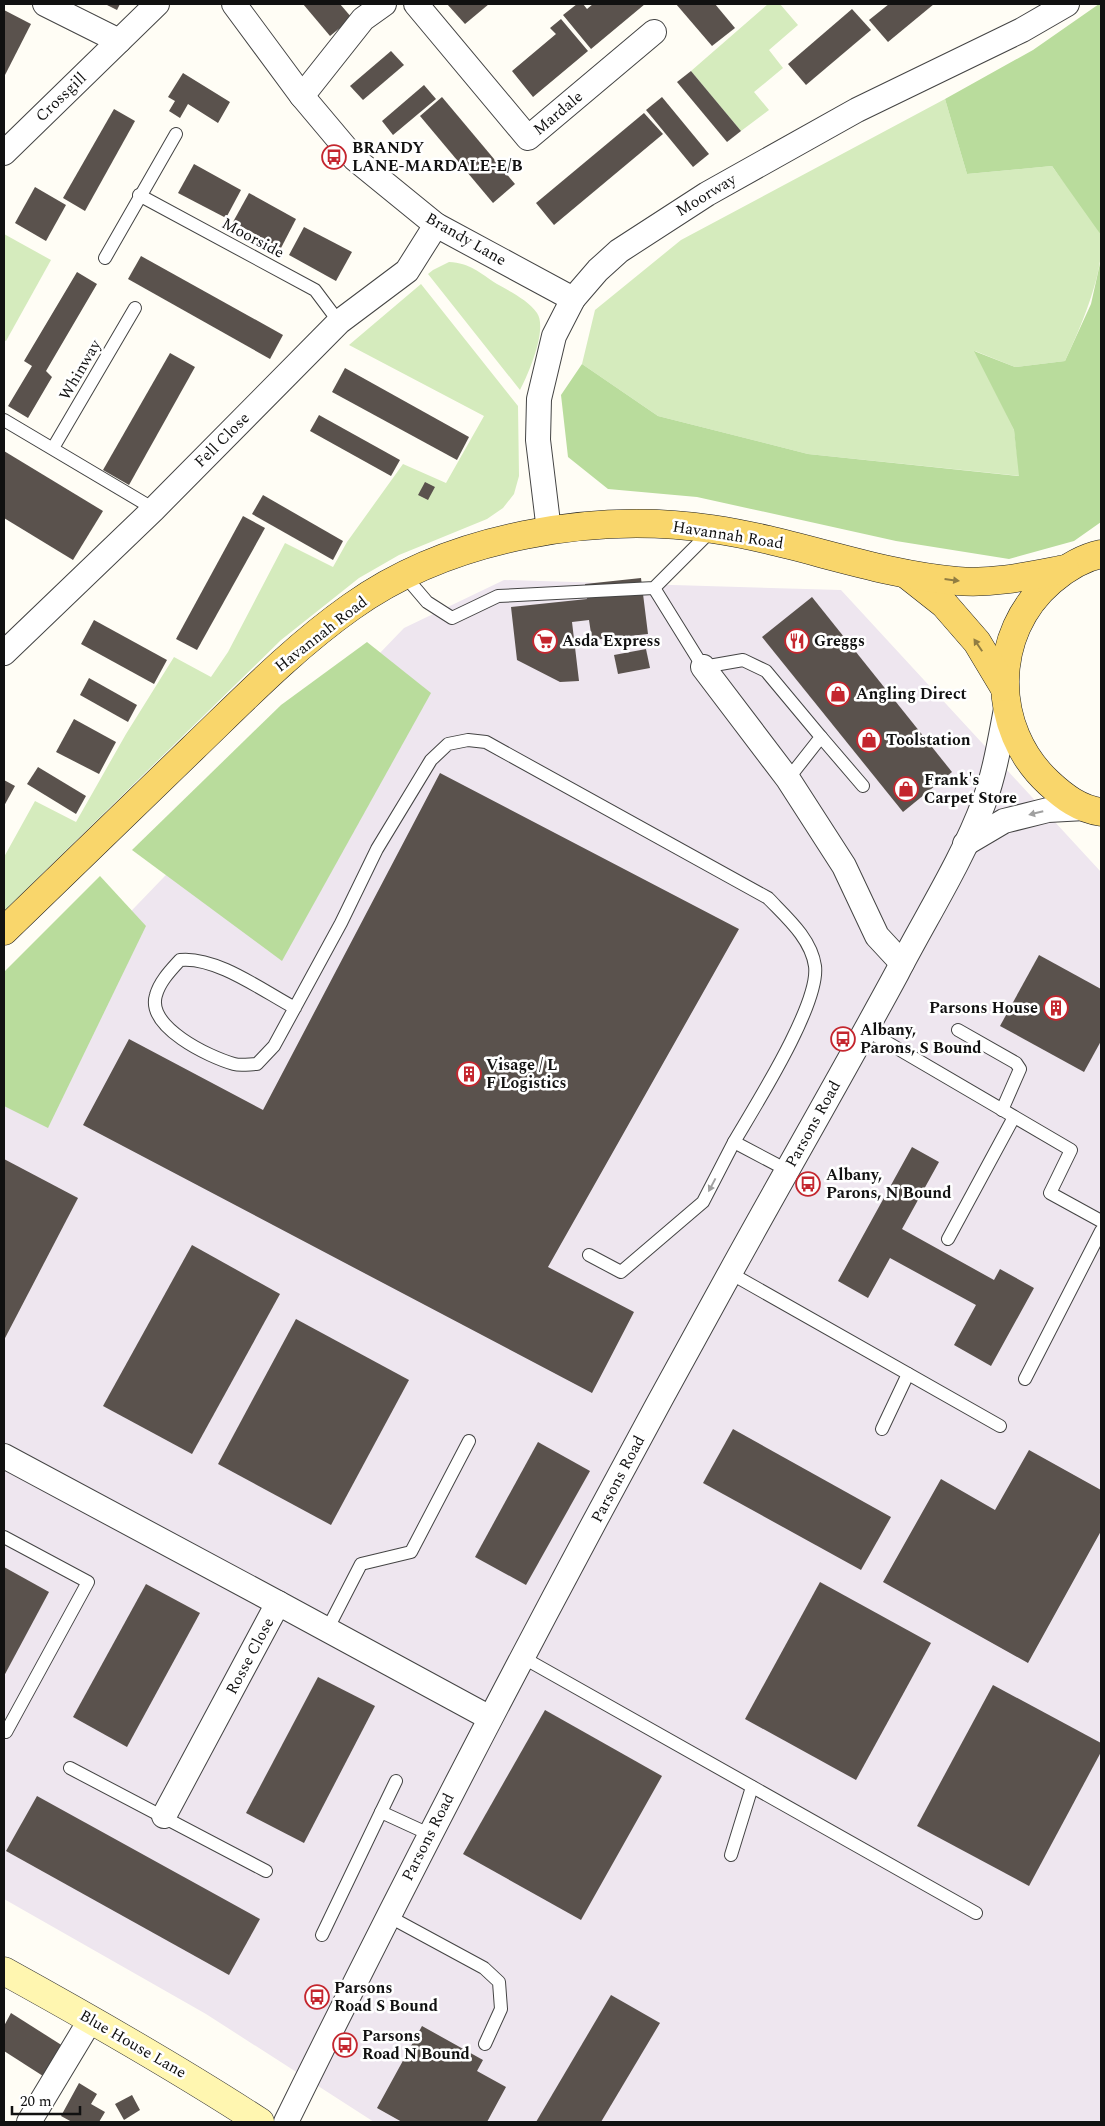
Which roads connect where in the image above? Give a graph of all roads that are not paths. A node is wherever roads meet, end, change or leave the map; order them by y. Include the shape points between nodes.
1 (45, 4) edge
2 (156, 4) edge
3 (234, 4) edge
4 (384, 4) edge
5 (416, 4) edge
6 (1067, 4) edge
7 (654, 32) dead end
8 (119, 41) junction
9 (302, 96) junction
10 (176, 134) dead end
11 (4, 153) edge
12 (139, 195) junction
13 (436, 225) junction
14 (104, 258) dead end
15 (573, 299) junction
16 (136, 308) dead end
17 (340, 322) junction
18 (4, 420) edge
19 (53, 448) junction
20 (154, 509) junction
21 (713, 529) junction
22 (549, 531) junction
23 (1089, 557) edge
24 (904, 573) junction
25 (404, 575) junction
26 (654, 588) junction
27 (4, 653) edge
28 (703, 667) junction
29 (1005, 698) junction
30 (821, 737) junction
31 (788, 779) junction
32 (863, 786) dead end
33 (1095, 812) edge
34 (965, 844) junction
35 (4, 931) edge
36 (902, 963) junction
37 (295, 1008) junction
38 (866, 1030) junction
39 (958, 1030) dead end
40 (1002, 1110) junction
41 (1014, 1117) junction
42 (734, 1142) junction
43 (787, 1170) junction
44 (1101, 1221) edge
45 (1101, 1231) edge
46 (948, 1239) dead end
47 (589, 1255) dead end
48 (730, 1273) junction
49 (908, 1374) junction
50 (1025, 1378) dead end
51 (1000, 1426) dead end
52 (882, 1429) dead end
53 (469, 1441) dead end
54 (4, 1456) edge
55 (4, 1537) edge
56 (278, 1603) junction
57 (327, 1630) junction
58 (522, 1658) junction
59 (490, 1718) junction
60 (6, 1732) dead end
61 (70, 1768) dead end
62 (396, 1780) dead end
63 (752, 1787) junction
64 (381, 1812) junction
65 (164, 1816) junction
66 (429, 1834) junction
67 (731, 1855) dead end
68 (266, 1871) dead end
69 (976, 1913) dead end
70 (388, 1916) junction
71 (322, 1934) dead end
72 (4, 1971) edge
73 (91, 2019) junction
74 (486, 2044) dead end
75 (29, 2122) edge
76 (260, 2122) edge
77 (286, 2122) edge

1 - 8 street
2 - 8 street, Crossgill
3 - 9 street, Brandy Lane
4 - 9 street via 362,19
5 - 7 street, Mardale via 528,138
6 - 15 street, Moorway via 1022,30 856,110 706,194 619,251
8 - 11 street, Crossgill
9 - 13 street, Brandy Lane via 355,159
10 - 12 lane
12 - 14 lane
12 - 17 lane, Moorside via 315,290
13 - 15 street, Brandy Lane
13 - 17 street, Fell Close via 407,271
15 - 22 street, Moorway via 554,336 539,399 538,440
16 - 19 lane, Whinway
17 - 20 street, Fell Close
18 - 19 lane
19 - 20 lane
20 - 27 street, Fell Close
21 - 22 main road, Havannah Road via 643,522
21 - 24 main road, Havannah Road
21 - 26 lane
22 - 25 main road, Havannah Road via 489,544 443,558
24 -> 23 main road, Havannah Road via 958,581 1012,580
23 - 29 main road via 1039,592 1019,620 1007,653
29 -> 24 main road, Havannah Road via 977,642 944,604
25 - 26 lane via 427,602 452,618 498,596
25 - 35 main road, Havannah Road via 351,606 281,663
26 - 28 lane
28 - 30 lane via 743,660 766,671
28 - 31 street
29 - 33 main road via 1017,742 1036,771 1062,795
29 - 34 street, Parsons Road via 997,756 984,801
30 - 31 lane
30 - 32 lane
31 - 36 street via 844,866 877,936
33 -> 34 street via 1048,810 1004,821
34 - 36 street, Parsons Road
36 - 38 street, Parsons Road
37 - 37 lane via 274,1046 257,1064 235,1064 169,1031 156,1012 155,996 180,960 193,958 210,962
37 - 42 lane via 378,849 431,760 448,744 468,740 486,742 768,898 803,936 815,965 814,986 796,1031
38 - 40 lane
38 - 43 street, Parsons Road
39 - 40 lane via 1016,1063 1020,1069
40 - 41 lane
41 - 44 lane via 1071,1150 1050,1193
41 - 46 lane
42 - 43 lane
42 -> 47 lane via 703,1202 622,1272
43 - 48 street, Parsons Road
45 - 50 lane
48 - 49 lane
48 - 58 street, Parsons Road
49 - 51 lane
49 - 52 lane
53 - 57 lane via 411,1552 361,1564
54 - 56 street
55 - 60 lane via 88,1582
56 - 57 street, Rosse Close
56 - 65 street, Rosse Close
57 - 59 street, Rosse Close
58 - 59 street, Parsons Road
58 - 63 lane
59 - 66 street, Parsons Road
61 - 65 lane
62 - 64 lane
63 - 67 lane
63 - 69 lane
64 - 66 lane
64 - 71 lane
65 - 68 lane
66 - 70 street, Parsons Road
70 - 74 lane via 484,1968 499,1982 501,2009
70 - 77 street, Parsons Road
72 - 73 street, Blue House Lane
73 - 75 street
73 - 76 street, Blue House Lane

